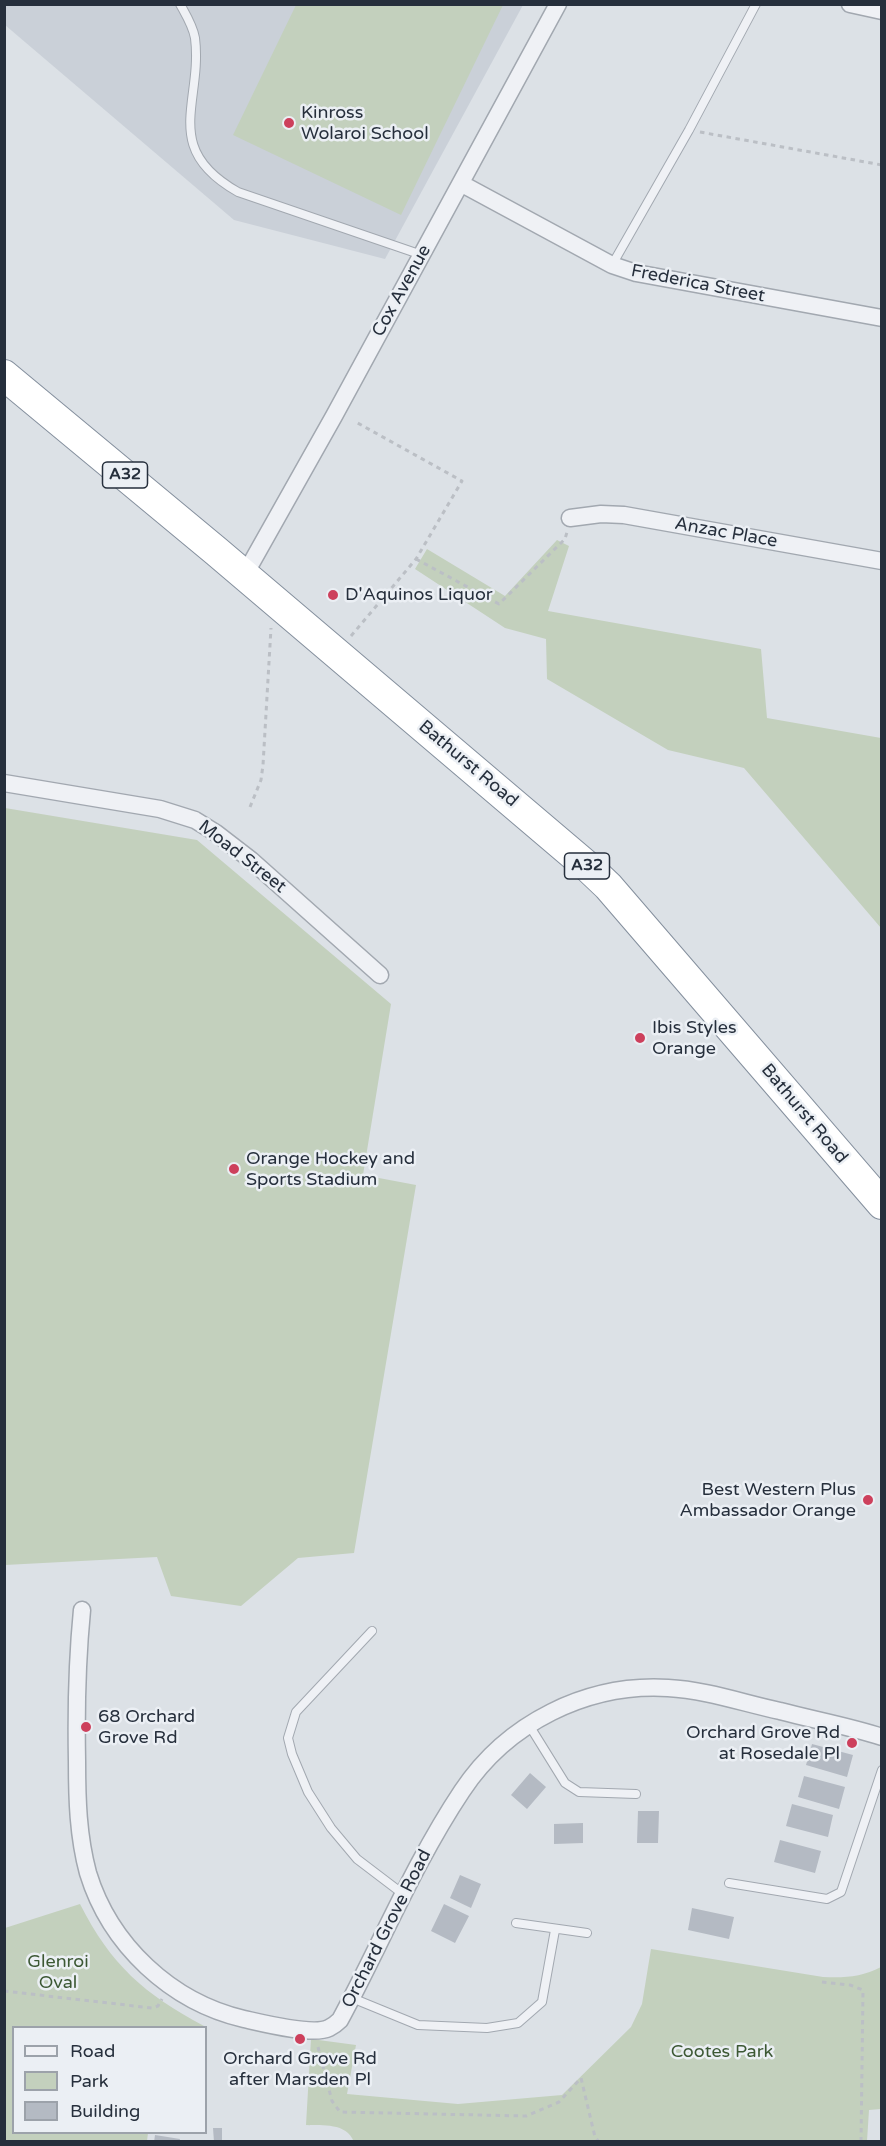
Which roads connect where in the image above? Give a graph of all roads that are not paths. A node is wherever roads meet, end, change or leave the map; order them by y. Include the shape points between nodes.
1 (180, 4) edge
2 (558, 4) edge
3 (756, 4) edge
4 (850, 4) edge
5 (882, 11) edge
6 (462, 184) junction
7 (422, 255) junction
8 (612, 265) junction
9 (882, 318) edge
10 (4, 375) edge
11 (570, 518) road end
12 (882, 561) edge
13 (244, 576) junction
14 (4, 783) edge
15 (380, 975) dead end
16 (882, 1204) edge
17 (82, 1610) dead end
18 (372, 1631) dead end
19 (529, 1724) junction
20 (882, 1737) edge
21 (882, 1770) edge
22 (636, 1794) dead end
23 (729, 1883) dead end
24 (403, 1894) junction
25 (516, 1923) dead end
26 (555, 1930) junction
27 (587, 1933) dead end
28 (352, 1998) junction

1 - 7 lane via 189,19 196,58 190,131 200,157 221,182 238,192
2 - 6 street, Cox Avenue
3 - 8 lane
4 - 5 street
6 - 7 street, Cox Avenue
6 - 8 street, Frederica Street
7 - 13 street, Cox Avenue
8 - 9 street, Frederica Street via 636,273
10 - 13 highway, Bathurst Road / A32
11 - 12 street, Anzac Place via 624,515
13 - 16 highway, Bathurst Road / A32 via 608,886
14 - 15 street, Moad Street via 160,809 195,820 251,860
17 - 28 street, Orchard Grove Road via 76,1687 78,1818 88,1874 113,1926 136,1958 169,1986 231,2016 316,2031 340,2020
18 - 24 lane via 296,1712 288,1738 308,1792 331,1828 357,1859
19 - 20 street, Orchard Grove Road via 593,1696 668,1688 723,1697
19 - 22 lane via 565,1783 579,1792
19 - 24 street, Orchard Grove Road via 502,1744 463,1789
21 - 23 lane via 841,1892 827,1899
24 - 28 street, Orchard Grove Road
25 - 26 lane
26 - 27 lane
26 - 28 lane via 542,2002 518,2023 488,2028 418,2025

